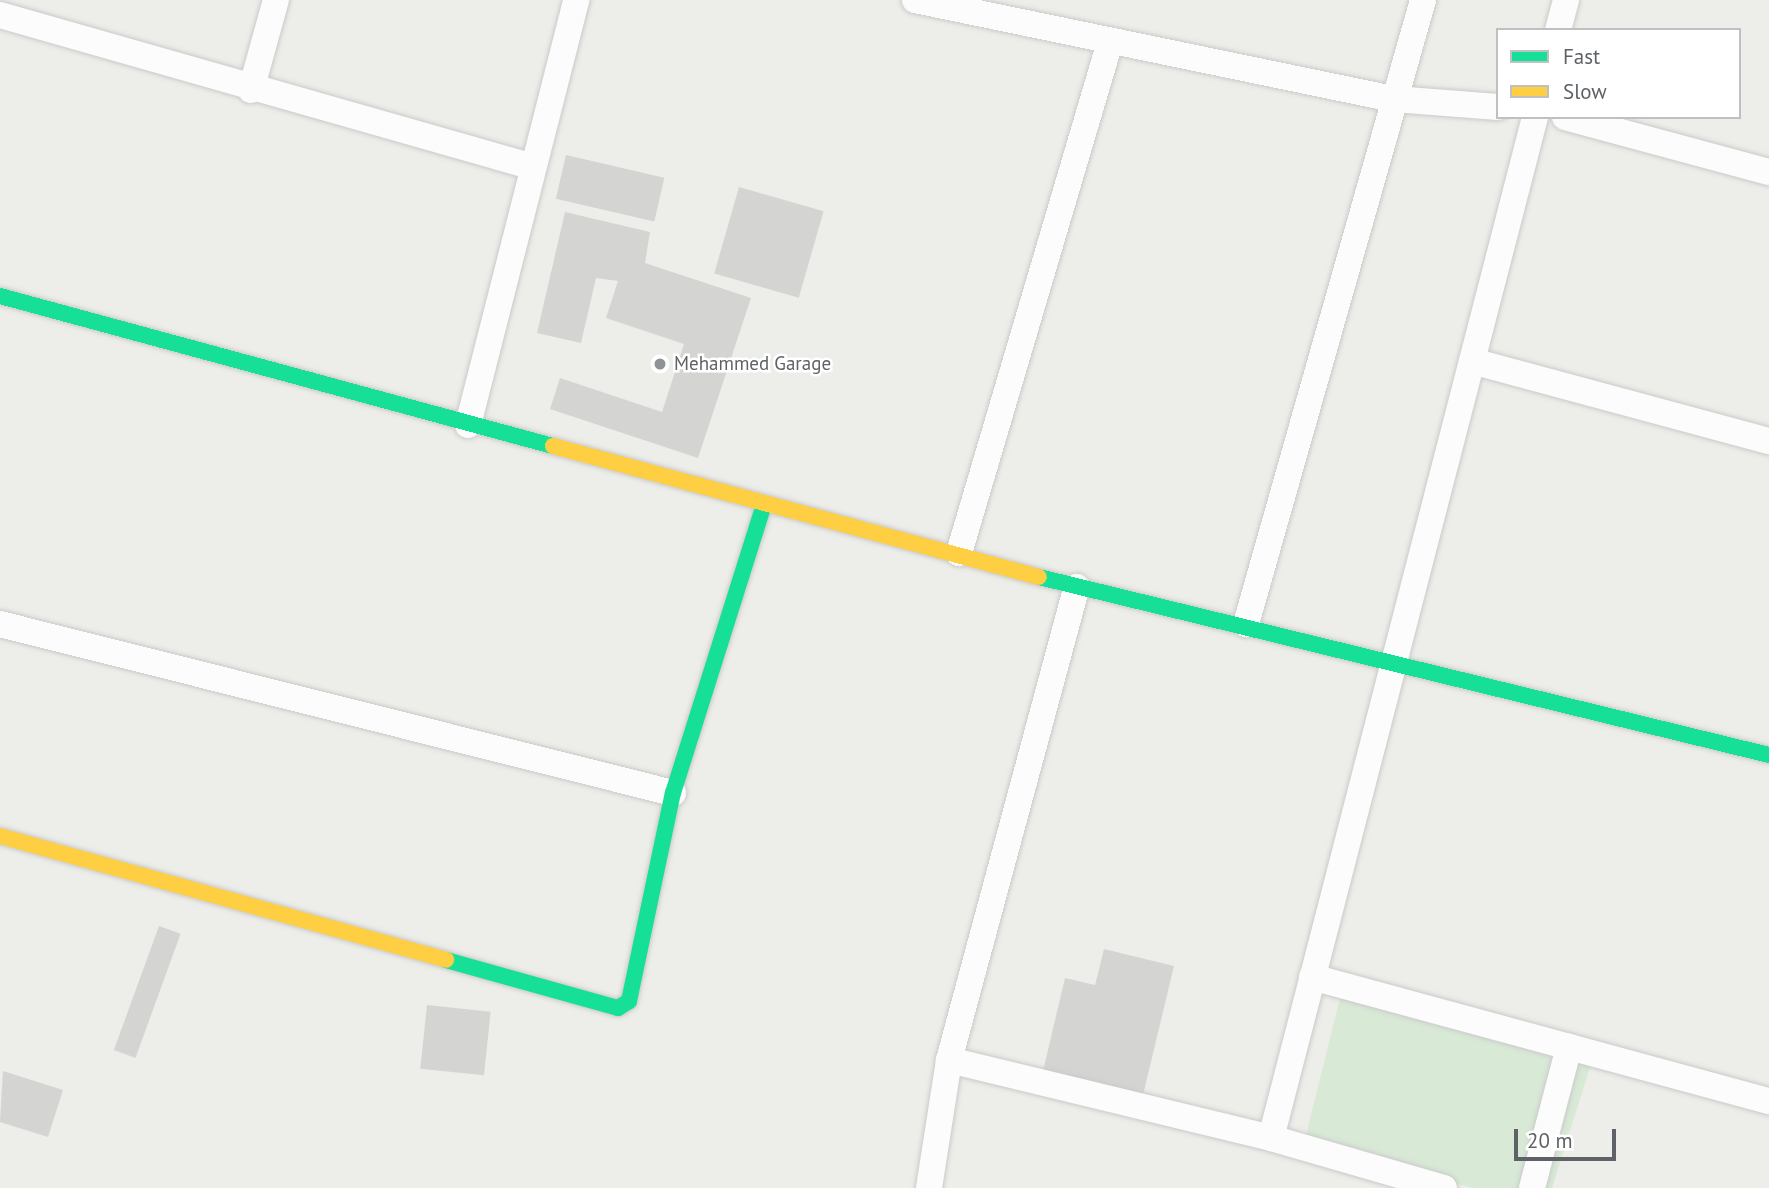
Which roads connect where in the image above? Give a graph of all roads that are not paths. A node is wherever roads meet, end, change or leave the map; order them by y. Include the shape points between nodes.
1 (276, 0) edge
2 (576, 0) edge
3 (915, 0) edge
4 (1423, 0) edge
5 (1566, 0) edge
6 (0, 15) edge
7 (1559, 28) edge
8 (1110, 43) junction
9 (251, 90) junction
10 (1395, 99) junction
11 (1496, 107) edge
12 (1534, 119) edge
13 (1572, 119) edge
14 (530, 166) junction
15 (1769, 172) edge
16 (0, 296) edge
17 (1472, 361) junction
18 (468, 425) junction
19 (1769, 441) edge
20 (764, 505) junction
21 (959, 553) junction
22 (1077, 587) junction
23 (0, 624) edge
24 (1246, 624) junction
25 (1393, 666) junction
26 (1769, 755) edge
27 (673, 793) junction
28 (0, 836) edge
29 (1312, 977) junction
30 (1569, 1047) junction
31 (949, 1060) junction
32 (1769, 1101) edge
33 (1271, 1138) junction
34 (929, 1188) edge
35 (1444, 1188) edge
36 (1532, 1188) edge

1 - 9 street
2 - 14 street
3 - 8 street
4 - 10 street
5 - 7 street
6 - 9 street
8 - 10 street
8 - 21 street
9 - 14 street
10 - 11 street
10 - 24 street
12 - 17 street
13 - 15 street
14 - 18 street
16 - 18 street
17 - 19 street
17 - 25 street
18 - 20 street
20 - 21 street
20 - 27 street
21 - 22 street
22 - 24 street
22 - 31 street
23 - 27 street
24 - 25 street
25 - 26 street
25 - 29 street
27 - 28 street via 629,1000 618,1008
29 - 30 street
29 - 33 street
30 - 32 street
30 - 36 street
31 - 33 street
31 - 34 street
33 - 35 street

